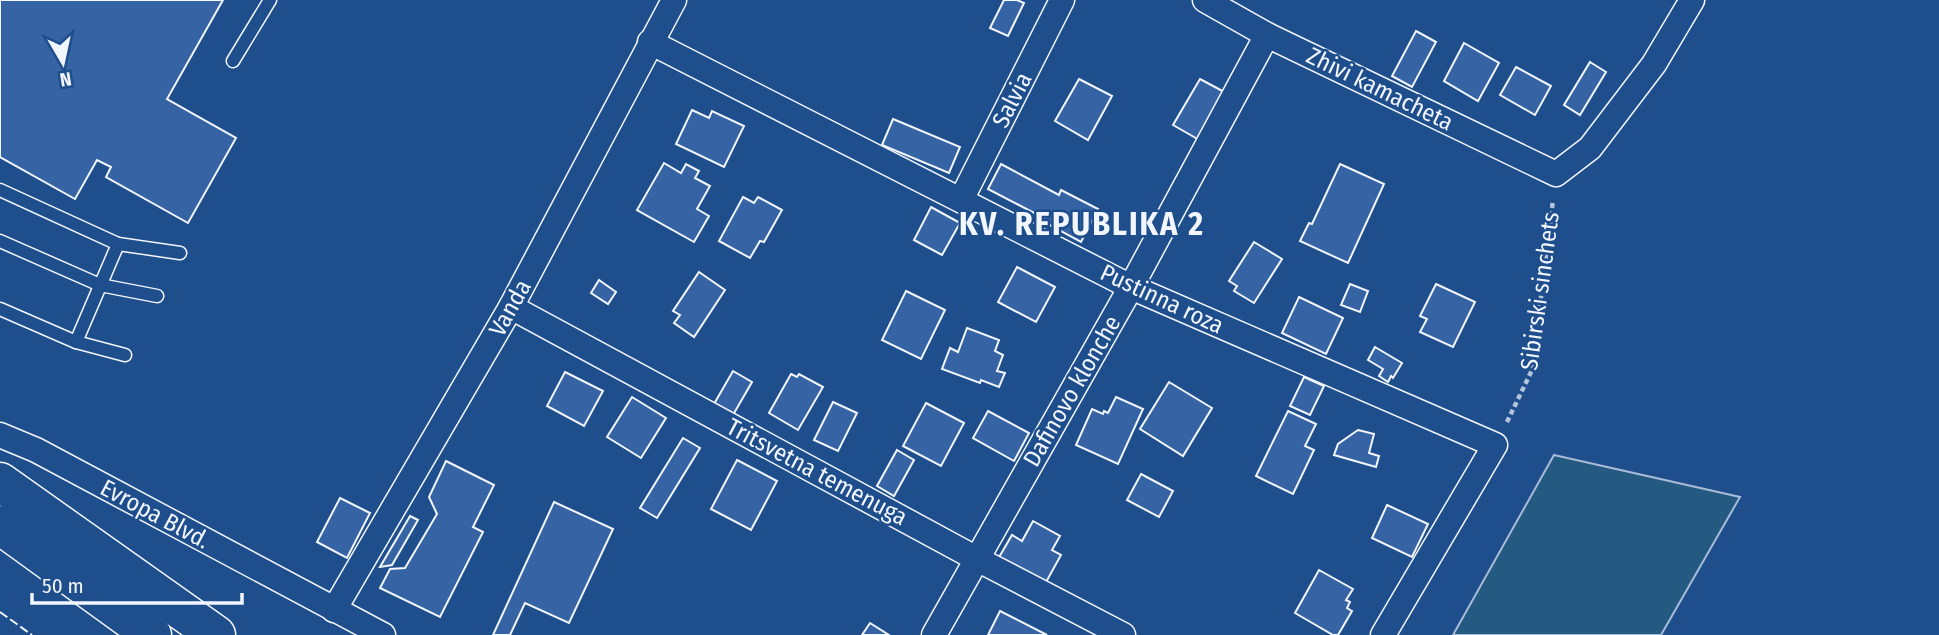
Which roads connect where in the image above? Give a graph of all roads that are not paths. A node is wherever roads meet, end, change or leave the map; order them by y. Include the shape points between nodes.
1 (270, 0) edge
2 (674, 0) edge
3 (1062, 0) edge
4 (1205, 0) edge
5 (1692, 0) edge
6 (1267, 35) junction
7 (650, 42) junction
8 (233, 61) dead end
9 (0, 190) edge
10 (961, 201) junction
11 (0, 241) edge
12 (118, 244) junction
13 (180, 253) dead end
14 (100, 285) junction
15 (1131, 287) junction
16 (157, 296) dead end
17 (511, 307) junction
18 (0, 309) edge
19 (76, 342) junction
20 (125, 355) dead end
21 (0, 435) edge
22 (0, 482) edge
23 (0, 525) edge
24 (977, 559) junction
25 (334, 610) junction
26 (152, 635) edge
27 (216, 635) edge
28 (383, 635) edge
29 (934, 635) edge
30 (1124, 635) edge
31 (1383, 635) edge

1 - 8 lane
2 - 7 street, Vanda
3 - 10 street, Salvia
4 - 6 street, Zhivi kamacheta
5 - 6 street, Zhivi kamacheta via 1654,64 1590,148 1556,174
6 - 15 street, Dafinovo klonche
7 - 10 street, Pustinna roza
7 - 17 street, Vanda
9 - 12 lane
10 - 15 street, Pustinna roza
11 - 14 lane
12 - 13 lane
12 - 14 lane
14 - 16 lane
14 - 19 lane
15 - 24 street, Dafinovo klonche
15 - 31 street, Pustinna roza via 1495,445
17 - 24 street, Tritsvetna temenuga
17 - 25 street, Vanda
18 - 19 lane
19 - 20 lane
21 - 25 street, Evropa Blvd.
22 - 27 main road
23 - 26 main road
24 - 29 street, Dafinovo klonche
24 - 30 street, Tritsvetna temenuga
25 - 28 street, Evropa Blvd.

